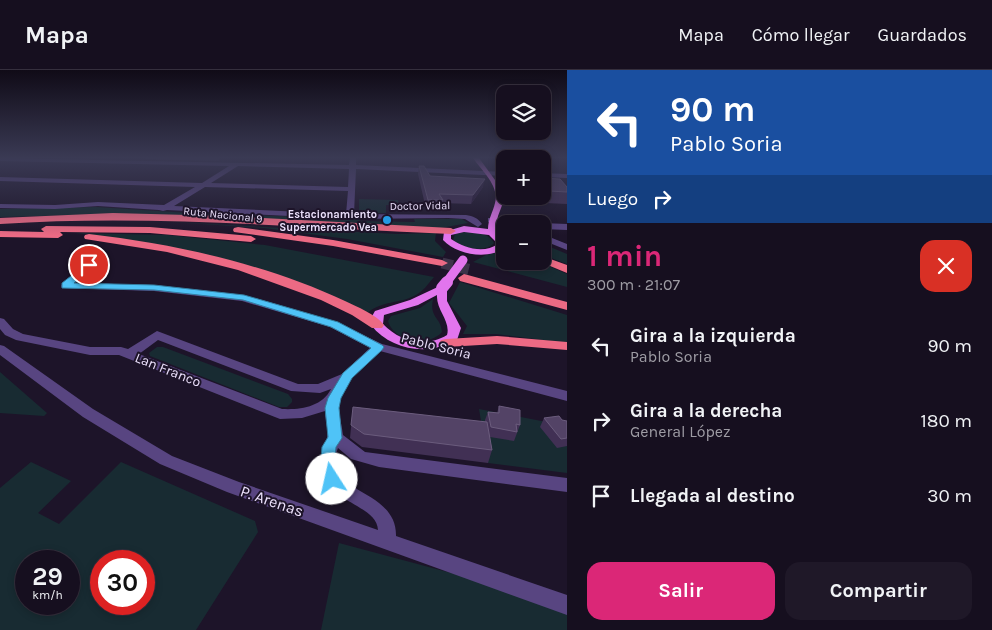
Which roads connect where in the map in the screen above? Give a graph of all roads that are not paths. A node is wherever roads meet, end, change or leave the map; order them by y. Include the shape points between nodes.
1 (204, 184) edge
2 (208, 184) edge
3 (352, 184) edge
4 (489, 184) edge
5 (495, 184) edge
6 (352, 189) junction
7 (0, 206) edge
8 (163, 209) junction
9 (350, 217) junction
10 (491, 220) junction
11 (496, 220) edge
12 (0, 222) edge
13 (551, 226) edge
14 (475, 227) junction
15 (567, 227) edge
16 (0, 230) edge
17 (451, 231) junction
18 (496, 231) edge
19 (0, 234) edge
20 (496, 237) edge
21 (551, 241) edge
22 (451, 244) junction
23 (567, 247) edge
24 (496, 249) edge
25 (482, 252) junction
26 (101, 254) dead end
27 (551, 262) edge
28 (466, 269) junction
29 (567, 269) edge
30 (442, 288) junction
31 (567, 295) edge
32 (567, 306) edge
33 (0, 321) edge
34 (379, 328) junction
35 (446, 343) junction
36 (425, 345) junction
37 (567, 346) edge
38 (378, 347) junction
39 (0, 348) edge
40 (130, 354) junction
41 (347, 376) junction
42 (567, 396) edge
43 (334, 398) junction
44 (335, 438) junction
45 (567, 485) edge
46 (386, 540) junction
47 (567, 605) edge

1 - 8 street
2 - 6 street
3 - 6 street
4 - 14 main road via 493,200
5 - 10 main road via 500,201
6 - 9 street
7 - 8 street, Doctor Vidal via 98,204
8 - 9 street, Doctor Vidal
9 - 14 street, Doctor Vidal via 466,217 474,220
10 - 11 street
10 - 18 main road
12 - 16 highway, Ruta Nacional 9 via 136,222 207,227 334,243 439,268 296,245 182,232
12 - 17 highway via 160,217
13 - 15 street
14 - 17 main road
14 - 20 main road
17 - 22 main road via 446,237
19 - 34 highway via 90,238 192,253 334,300 359,312
21 - 23 street
22 - 25 main road
22 - 28 main road
24 - 25 main road
25 - 28 main road
26 - 38 street, Pablo Soria via 66,286 154,288 244,298 334,325
27 - 29 highway
28 - 30 main road, bridge
28 - 31 highway
28 - 32 highway
30 - 34 main road via 414,303 379,313
30 - 35 main road via 442,301 454,328 453,337
33 - 40 street, Lan Franco via 9,332 20,337 90,351
34 - 36 main road via 400,342
34 - 38 street
35 - 36 main road
35 - 37 highway via 497,340
36 - 38 street
38 - 41 street
38 - 42 street, Pablo Soria
39 - 46 street, P. Arenas via 88,413 166,460
40 - 41 street via 156,336 296,388 320,389
40 - 43 street, Lan Franco via 280,414 298,416 315,412
41 - 43 street
43 - 44 street
44 - 45 street via 360,457 379,461
44 - 46 street via 329,447 328,458 332,479 341,490 378,510 387,523
46 - 47 street, P. Arenas

